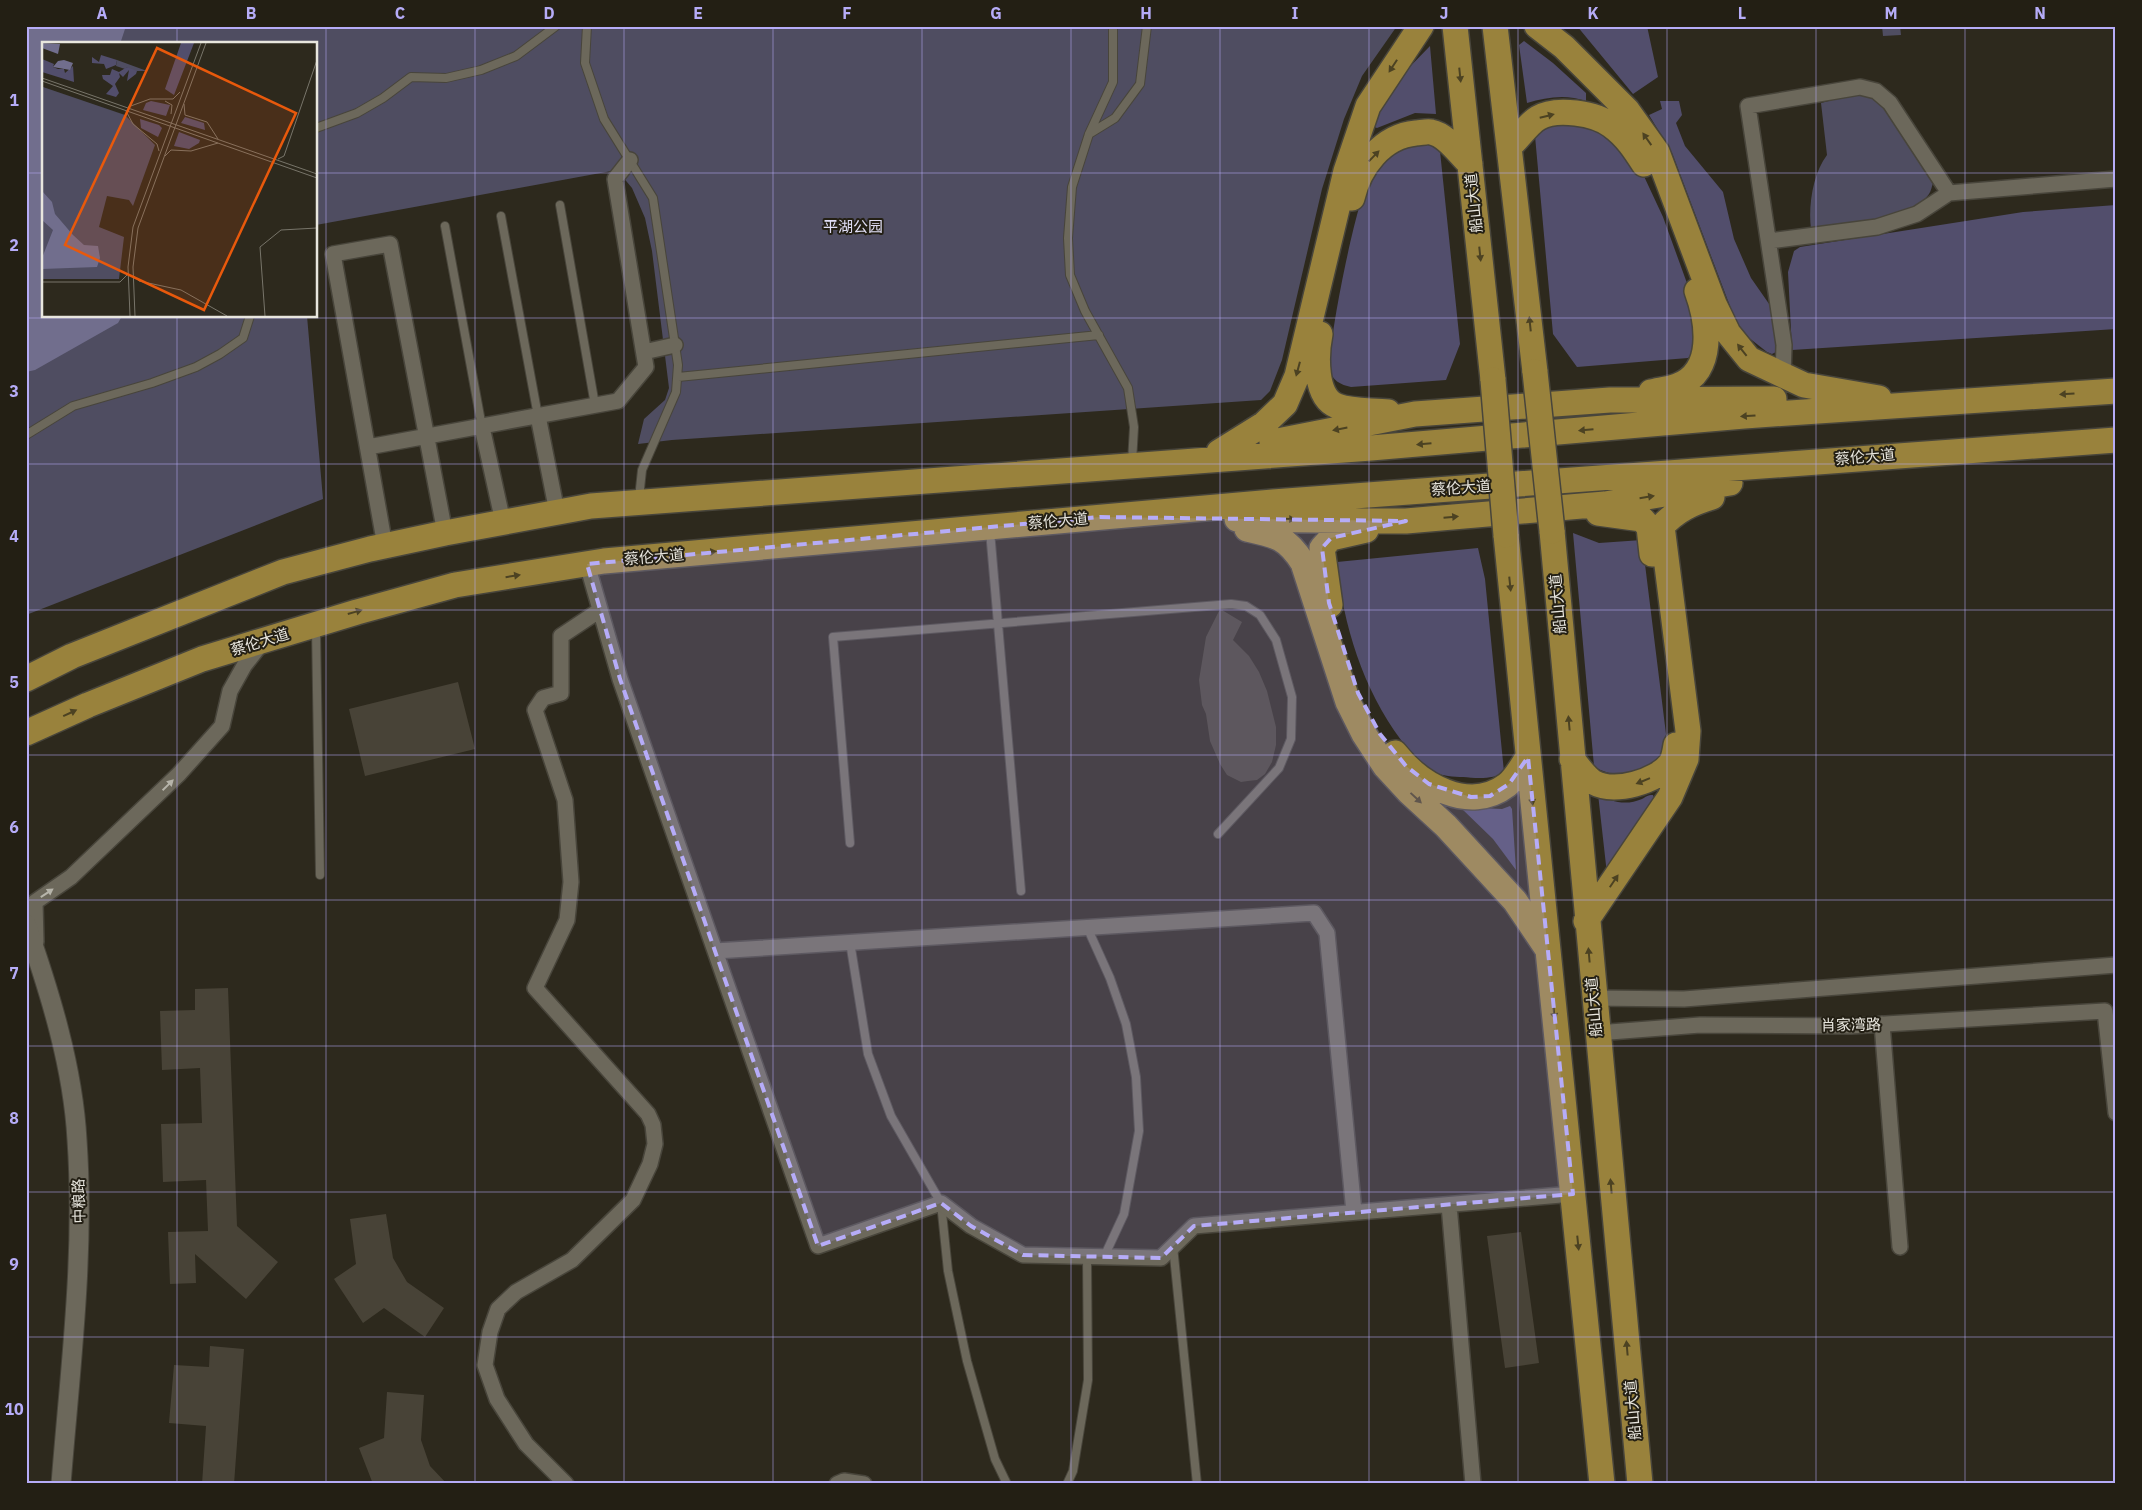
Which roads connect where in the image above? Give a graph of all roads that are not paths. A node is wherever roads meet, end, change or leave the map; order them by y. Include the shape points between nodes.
1 (556, 26) edge
2 (587, 26) edge
3 (1113, 26) edge
4 (1148, 26) edge
5 (1421, 26) edge
6 (1455, 26) edge
7 (1495, 26) edge
8 (1537, 26) edge
9 (318, 127) edge
10 (1089, 134) junction
11 (1510, 146) junction
12 (630, 160) junction
13 (1470, 164) junction
14 (2116, 179) edge
15 (1949, 193) junction
16 (560, 205) dead end
17 (501, 216) dead end
18 (445, 226) dead end
19 (1769, 241) junction
20 (249, 318) edge
21 (1099, 335) junction
22 (675, 345) junction
23 (644, 352) junction
24 (678, 377) junction
25 (1783, 377) junction
26 (2116, 391) edge
27 (1884, 398) junction
28 (2017, 398) junction
29 (1610, 400) junction
30 (595, 405) junction
31 (1416, 414) junction
32 (538, 416) junction
33 (482, 427) junction
34 (26, 435) edge
35 (426, 436) junction
36 (2116, 440) edge
37 (368, 447) junction
38 (1219, 452) junction
39 (1896, 455) junction
40 (1158, 464) junction
41 (1132, 466) junction
42 (1776, 475) junction
43 (638, 501) junction
44 (1563, 508) junction
45 (557, 512) junction
46 (1100, 517) junction
47 (1200, 519) junction
48 (1406, 521) junction
49 (503, 522) junction
50 (989, 527) junction
51 (445, 532) junction
52 (385, 546) junction
53 (587, 564) junction
54 (600, 610) junction
55 (998, 623) junction
56 (316, 624) junction
57 (264, 640) junction
58 (26, 679) edge
59 (27, 734) edge
60 (1528, 758) junction
61 (1572, 759) junction
62 (1218, 834) dead end
63 (850, 843) dead end
64 (320, 875) dead end
65 (1021, 891) dead end
66 (1586, 922) junction
67 (26, 924) edge
68 (1088, 927) junction
69 (850, 942) junction
70 (1548, 950) junction
71 (715, 951) junction
72 (31, 953) edge
73 (2116, 965) edge
74 (1593, 998) junction
75 (1882, 1024) junction
76 (1597, 1033) junction
77 (2116, 1113) edge
78 (1573, 1194) junction
79 (941, 1203) junction
80 (1449, 1205) junction
81 (1354, 1212) junction
82 (1172, 1244) junction
83 (1900, 1247) dead end
84 (1087, 1257) junction
85 (1104, 1257) junction
86 (50, 1484) edge
87 (61, 1484) edge
88 (566, 1484) edge
89 (837, 1484) edge
90 (864, 1484) edge
91 (1007, 1484) edge
92 (1067, 1484) edge
93 (1197, 1484) edge
94 (1473, 1484) edge
95 (1602, 1484) edge
96 (1640, 1484) edge

1 - 9 lane via 516,56 481,70 446,78 411,77 357,113
2 - 12 lane via 585,62 604,119
3 - 10 lane via 1112,82
4 - 10 lane via 1140,84 1115,118
5 -> 38 highway via 1368,106 1346,171 1297,376 1285,404 1264,424
6 -> 13 highway, 船山大道
7 - 11 highway
25 -> 8 highway via 1749,359 1728,333 1657,152 1632,117 1564,47
10 - 21 lane via 1072,187 1068,238 1070,275
11 -> 29 highway via 1538,118 1566,111 1610,124 1626,138 1652,176 1677,236 1703,308 1707,348 1697,371 1679,386
61 -> 11 highway, 船山大道, bridge via 1536,372
12 - 22 lane via 653,198
12 - 23 street via 615,179
31 -> 13 highway via 1336,406 1324,393 1317,347 1356,183 1370,158 1389,141 1431,132 1446,140
13 -> 60 highway, 船山大道, bridge
14 - 15 street
15 - 19 street via 1917,214 1877,227
15 - 19 street via 1890,103 1876,92 1860,87 1748,106
16 - 30 lane
17 - 32 lane
18 - 33 lane
19 - 25 street via 1784,345
20 - 34 lane via 243,338 220,354 152,383 73,406
21 - 24 lane
21 - 41 lane via 1128,388 1134,427
22 - 23 street
22 - 24 lane
23 - 30 street via 646,367 618,400
24 - 43 lane via 676,392 642,470
25 - 27 highway via 1804,385
26 -> 28 highway
27 - 28 highway
27 - 29 highway
28 -> 40 highway via 1744,416
29 - 31 highway
30 - 32 street
31 -> 38 highway
32 - 33 street
32 - 45 street
33 - 35 street
33 - 49 street
35 - 37 street
35 - 37 street via 390,244 334,254
35 - 51 street
36 - 39 highway, 蔡伦大道
37 - 52 street
38 - 40 highway
39 - 42 highway
39 - 46 highway, 蔡伦大道
40 - 41 highway
41 - 43 highway
44 -> 42 highway
66 -> 42 highway via 1670,797 1686,759 1688,732 1662,526 1688,504
43 - 45 highway
48 -> 44 highway
44 -> 61 highway via 1642,519 1649,527 1676,745 1672,761 1663,772 1638,784 1618,787 1594,782
45 - 49 highway
46 - 47 highway
46 - 50 highway, 蔡伦大道
47 -> 48 highway
47 -> 70 highway via 1278,536 1293,548 1304,563 1348,702 1364,734 1391,772 1516,901
48 - 60 highway via 1331,538 1322,548 1329,603 1358,694 1380,734 1406,766 1429,784 1454,795 1490,796 1509,784
49 - 51 highway
53 -> 50 highway, 蔡伦大道
50 - 55 lane
51 - 52 highway
52 - 58 highway via 283,572 72,656
53 - 54 street
56 -> 53 highway, 蔡伦大道 via 455,585
54 - 71 street via 620,679
54 - 88 street via 561,636 560,692 543,698 535,710 565,800 571,882 567,920 535,988 648,1114 655,1144 650,1164 633,1200 616,1218 572,1260 516,1292 498,1309 490,1332 485,1365 497,1399 526,1444
55 - 62 lane via 1230,604 1246,606 1260,615 1276,640 1292,697 1291,740 1279,768
55 - 63 lane via 832,636
55 - 65 lane
56 - 57 highway, 蔡伦大道
56 - 64 lane
59 -> 57 highway, 蔡伦大道 via 149,679
72 -> 57 street via 35,902 71,877 179,774 222,726 230,692 244,666
60 -> 70 highway
61 - 66 highway, 船山大道
74 -> 66 highway, 船山大道
67 - 72 street, 中粮路
68 - 69 street
68 - 81 street via 1314,913 1327,933
68 - 85 lane via 1126,1024 1136,1077 1139,1131 1124,1214
69 - 71 street
69 - 79 lane via 868,1054 891,1116
70 -> 78 highway
71 - 79 street via 818,1246
72 - 86 street, 中粮路 via 58,1067 68,1143 70,1224
72 - 87 street, 中粮路 via 67,1064 77,1139 80,1220
73 - 74 street via 1684,999
74 - 76 highway, 船山大道
75 - 76 street, 肖家湾路 via 1700,1025
75 - 77 street, 肖家湾路 via 2105,1011
75 - 83 street
96 -> 76 highway, 船山大道
78 - 80 street
78 -> 95 highway
79 - 84 street via 971,1226 1023,1255
79 - 91 lane via 948,1271 966,1361 995,1459
80 - 81 street
80 - 94 street
81 - 82 street via 1194,1226
82 - 85 street via 1161,1258
82 - 93 lane
84 - 85 street
84 - 92 lane via 1088,1380 1073,1472
89 - 90 street via 844,1481

